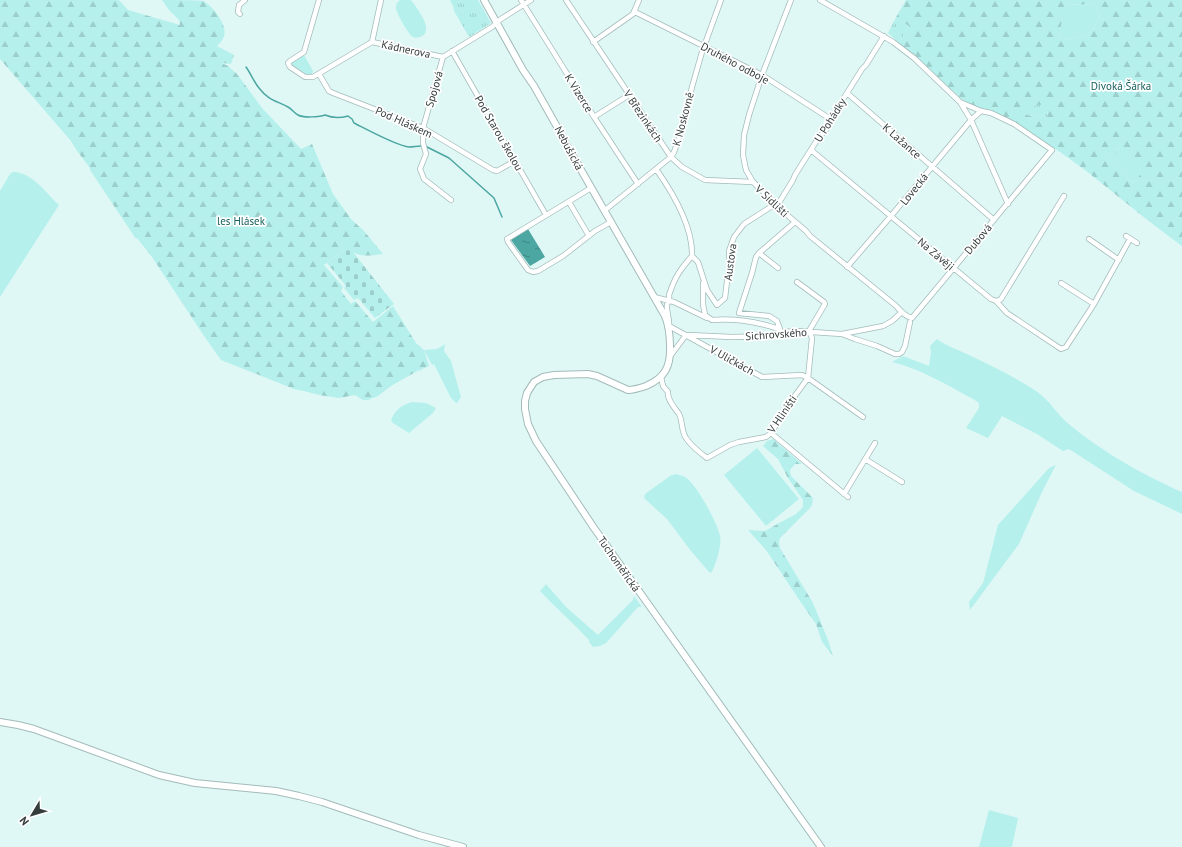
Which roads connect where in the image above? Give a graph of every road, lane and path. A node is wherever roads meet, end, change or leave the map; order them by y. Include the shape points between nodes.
1 (245, 0) edge
2 (318, 0) edge
3 (381, 0) edge
4 (484, 0) edge
5 (531, 0) edge
6 (566, 0) edge
7 (639, 0) edge
8 (721, 0) edge
9 (791, 0) edge
10 (820, 0) edge
11 (522, 2) edge
12 (635, 12) junction
13 (240, 14) dead end
14 (496, 23) junction
15 (884, 36) junction
16 (372, 42) junction
17 (593, 42) junction
18 (704, 46) junction
19 (452, 51) junction
20 (443, 57) junction
21 (319, 74) junction
22 (762, 76) junction
23 (847, 93) junction
24 (629, 96) junction
25 (960, 102) junction
26 (981, 111) junction
27 (594, 117) junction
28 (832, 120) junction
29 (971, 120) junction
30 (422, 128) junction
31 (811, 150) junction
32 (671, 157) junction
33 (515, 161) junction
34 (932, 166) junction
35 (656, 169) junction
36 (753, 182) junction
37 (638, 184) junction
38 (591, 188) junction
39 (1064, 196) dead end
40 (451, 200) dead end
41 (569, 202) junction
42 (776, 204) junction
43 (1008, 204) junction
44 (604, 211) junction
45 (546, 215) junction
46 (892, 216) junction
47 (994, 220) junction
48 (610, 222) junction
49 (796, 222) junction
50 (590, 236) junction
51 (1126, 236) dead end
52 (1089, 239) dead end
53 (1130, 239) junction
54 (1137, 243) dead end
55 (759, 254) junction
56 (692, 256) junction
57 (1119, 260) junction
58 (847, 267) junction
59 (778, 268) dead end
60 (954, 268) junction
61 (704, 279) junction
62 (797, 282) dead end
63 (1061, 283) dead end
64 (654, 297) junction
65 (996, 301) junction
66 (669, 302) junction
67 (1094, 304) junction
68 (902, 312) junction
69 (712, 320) junction
70 (910, 322) dead end
71 (669, 326) junction
72 (780, 330) junction
73 (809, 331) junction
74 (686, 334) junction
75 (842, 334) junction
76 (671, 355) junction
77 (661, 377) junction
78 (808, 378) junction
79 (863, 417) dead end
80 (772, 433) junction
81 (875, 443) dead end
82 (865, 460) junction
83 (902, 482) dead end
84 (0, 722) edge
85 (463, 847) edge
86 (821, 847) edge

1 - 13 street via 239,5
2 - 21 street via 304,52 288,63 306,77
3 - 16 street, Kádnerova
4 - 14 street, Nebušická
5 - 11 street, Kádnerova
6 - 17 street, V Březinkách
7 - 12 street
8 - 18 street, K Noskovně
9 - 22 street, V Sídlišti
10 - 15 street
11 - 14 street, Kádnerova
11 - 27 street, K Vizerce
12 - 17 street
12 - 18 street, Druhého odboje
14 - 19 street, Kádnerova
14 - 38 street, Nebušická
15 - 23 street, U Pohádky
15 - 25 street via 914,58
16 - 20 street, Kádnerova
16 - 21 street
17 - 24 street, V Březinkách
18 - 22 street, Druhého odboje
18 - 32 street, K Noskovně via 677,146
19 - 20 street, Kádnerova
19 - 33 street, Pod Starou školou
20 - 30 street, Spojová
21 - 30 street, Pod Hláskem via 329,91
22 - 28 street, Druhého odboje
22 - 36 street, V Sídlišti via 744,135 743,155 746,170
23 - 28 street, U Pohádky
23 - 34 street, K Lažance
24 - 27 street
24 - 32 street, V Březinkách
25 - 26 street
25 - 29 street
26 - 29 street, Lovecká
26 - 43 street, Dubová via 1014,124 1052,150
27 - 37 street, K Vizerce
28 - 31 street, U Pohádky
29 - 34 street, Lovecká
29 - 43 street
30 - 33 street, Pod Hláskem via 493,170 497,171
30 - 40 street, Spojová via 426,154 420,169 424,179
31 - 42 street, U Pohádky via 782,199
31 - 46 street, Na Závěji
32 - 35 street, K Noskovně
32 - 36 street, V Březinkách via 682,167 705,180
33 - 45 street, Pod Starou školou
34 - 46 street, Lovecká
34 - 47 street, K Lažance
35 - 37 street, K Noskovně
35 - 56 street via 680,209
36 - 42 street, V Sídlišti
37 - 44 street, K Noskovně
38 - 41 street
38 - 44 street, Nebušická
39 - 65 street via 1001,299
41 - 45 street
41 - 50 street
42 - 49 street, V Sídlišti
42 - 61 street, Austova via 744,224 734,237 729,251 730,266 725,298 717,305
43 - 47 street, Dubová
44 - 48 street, Nebušická
45 - 50 street via 507,239 530,272 541,269 563,256
46 - 58 street, Lovecká
46 - 60 street, Na Závěji
47 - 60 street, Dubová
48 - 50 street
48 - 64 street, Nebušická
49 - 55 street
49 - 58 street, V Sídlišti
51 - 53 street
52 - 57 street
53 - 54 street
53 - 57 street
55 - 59 street
55 - 72 street via 739,313 769,316 777,321
56 - 61 street, Austova via 698,262
56 - 66 street via 677,274
57 - 67 street
58 - 68 street, V Sídlišti
60 - 65 street, Na Závěji
60 - 68 street, Dubová via 914,317
61 - 69 street via 705,315
62 - 73 street via 825,303
63 - 67 street
64 - 66 street
64 - 71 street, Nebušická
65 - 67 street, Na Závěji via 1007,313 1061,348 1066,347
66 - 69 street
66 - 71 street
68 - 75 street, Sichrovského via 882,326
69 - 72 street via 726,319 766,324
70 - 75 street, Sichrovského via 905,346 899,354
71 - 74 street, V Uličkách
71 - 76 street
72 - 73 street, Sichrovského
72 - 74 street, Sichrovského via 771,336
73 - 75 street, Sichrovského
73 - 78 street, V Hliništi via 812,338
74 - 76 street
74 - 78 street, V Uličkách via 762,377 802,375
76 - 77 street via 667,369
77 - 80 street, V Hliništi via 669,399 682,422 685,437 706,458 730,445 766,437
77 - 86 street, Tuchoměřická via 633,390 588,374 543,377 534,382 527,393 525,410 528,424 536,441 594,528
78 - 79 street, V Uličkách
78 - 80 street, V Hliništi
80 - 82 street via 846,496
81 - 82 street
82 - 83 street
84 - 85 street via 34,729 159,775 195,783 276,791 298,796

